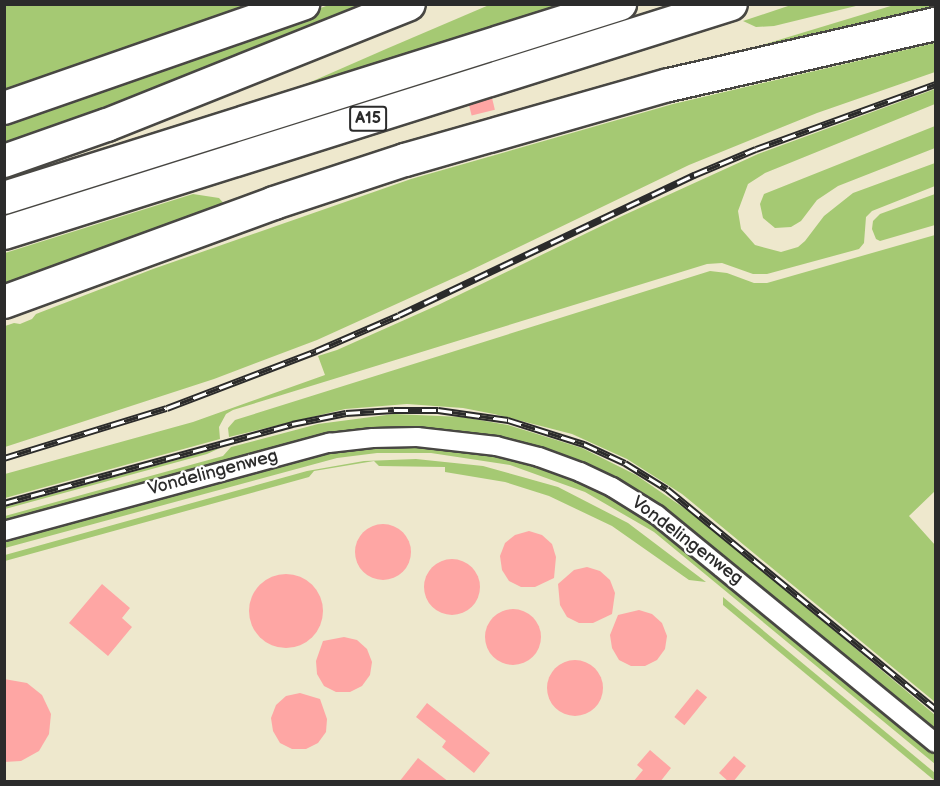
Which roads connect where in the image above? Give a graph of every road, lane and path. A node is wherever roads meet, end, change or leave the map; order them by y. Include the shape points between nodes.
1 (303, 4) edge
2 (409, 4) edge
3 (620, 4) edge
4 (731, 4) edge
5 (936, 24) edge
6 (4, 108) edge
7 (4, 161) edge
8 (4, 198) edge
9 (4, 233) edge
10 (8, 302) edge
11 (5, 530) edge
12 (936, 743) edge

1 - 6 highway
2 - 7 highway via 107,125
3 - 8 highway, A15
4 - 9 highway, A15
5 - 10 highway via 669,85 449,147 274,203
11 - 12 street, Vondelingenweg via 328,443 417,437 496,446 580,472 657,514

